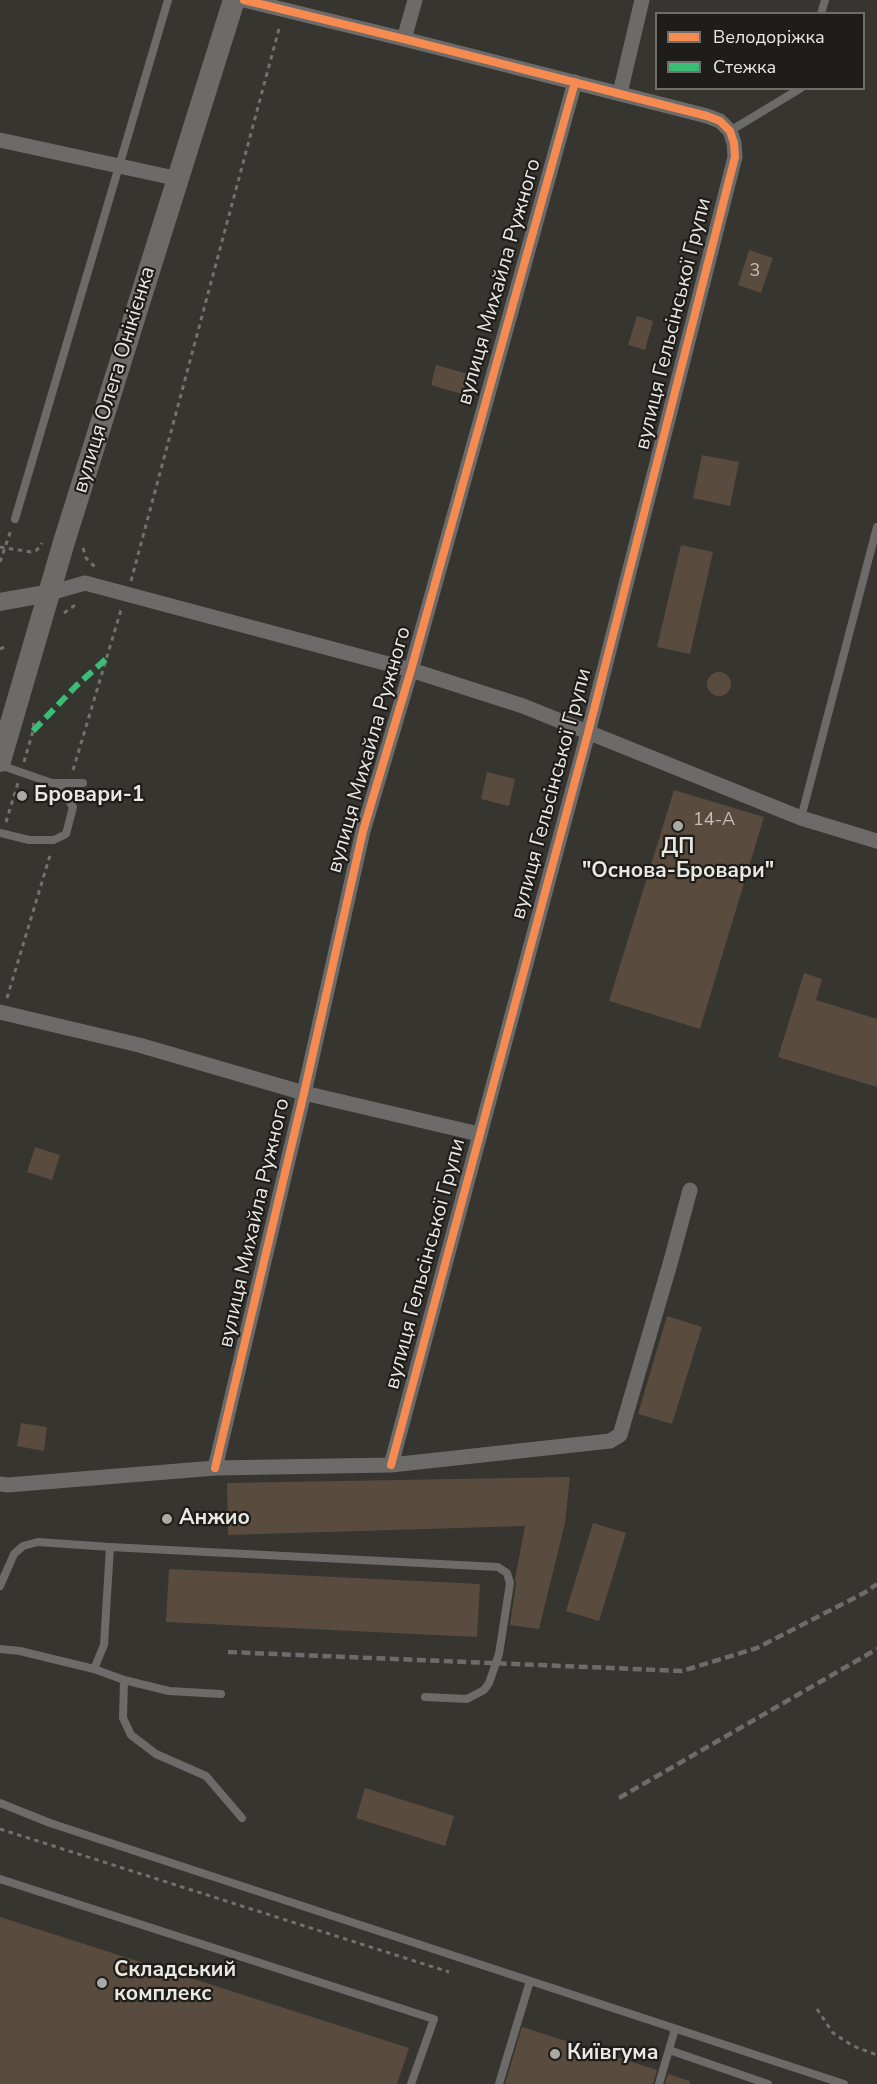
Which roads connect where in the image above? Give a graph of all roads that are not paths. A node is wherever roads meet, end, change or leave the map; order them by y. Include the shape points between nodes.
1 (168, 0) edge
2 (234, 0) edge
3 (244, 0) edge
4 (415, 0) edge
5 (642, 0) edge
6 (404, 39) junction
7 (575, 82) junction
8 (798, 90) edge
9 (620, 93) junction
10 (730, 131) junction
11 (0, 140) edge
12 (118, 165) junction
13 (178, 179) junction
14 (15, 519) road end
15 (877, 527) edge
16 (50, 593) junction
17 (0, 602) edge
18 (411, 670) junction
19 (588, 733) junction
20 (0, 763) edge
21 (82, 783) dead end
22 (58, 784) junction
23 (801, 818) junction
24 (0, 833) edge
25 (877, 841) edge
26 (0, 1012) edge
27 (304, 1093) junction
28 (479, 1134) junction
29 (690, 1190) dead end
30 (391, 1465) junction
31 (215, 1468) junction
32 (0, 1484) edge
33 (110, 1547) junction
34 (0, 1586) edge
35 (0, 1649) edge
36 (94, 1669) junction
37 (124, 1680) junction
38 (221, 1694) dead end
39 (425, 1697) dead end
40 (0, 1803) edge
41 (242, 1818) dead end
42 (0, 1879) edge
43 (530, 1981) junction
44 (675, 2029) junction
45 (669, 2050) junction
46 (411, 2084) edge
47 (499, 2084) edge
48 (658, 2084) edge
49 (768, 2084) edge
50 (844, 2084) edge

1 - 12 lane
2 - 13 main road, вулиця Олега Онікієнка
3 - 6 street
4 - 6 street
5 - 9 street
6 - 7 street
7 - 9 street
7 - 18 street, вулиця Михайла Ружного
8 - 10 lane
9 - 10 street via 707,116
10 - 19 street, вулиця Гельсінської Групи via 735,157
11 - 12 street
12 - 13 street
12 - 14 lane
13 - 16 main road, вулиця Олега Онікієнка
15 - 23 lane
16 - 17 street
16 - 18 street via 85,583
16 - 20 main road, вулиця Олега Онікієнка
18 - 19 street via 522,706
18 - 27 street, вулиця Михайла Ружного via 363,831
19 - 23 street
19 - 28 street, вулиця Гельсінської Групи
20 - 22 lane
21 - 22 lane
22 - 24 lane via 73,807 66,834 54,840 29,840
23 - 25 street
26 - 27 street via 139,1045
27 - 28 street
27 - 31 street, вулиця Михайла Ружного
28 - 30 street, вулиця Гельсінської Групи
29 - 30 street via 620,1435 610,1441
30 - 31 street
31 - 32 street
33 - 34 lane via 38,1542 23,1546 14,1554
33 - 36 lane via 104,1645
33 - 39 lane via 498,1567 507,1573 510,1583 499,1654 489,1683 467,1699
35 - 36 lane
36 - 37 lane
37 - 38 lane via 169,1691
37 - 41 lane via 123,1718 131,1735 156,1754 206,1776
40 - 43 lane via 50,1823
42 - 46 lane via 434,2019
43 - 44 lane
43 - 47 lane
44 - 45 lane
44 - 50 lane
45 - 48 lane
45 - 49 lane

